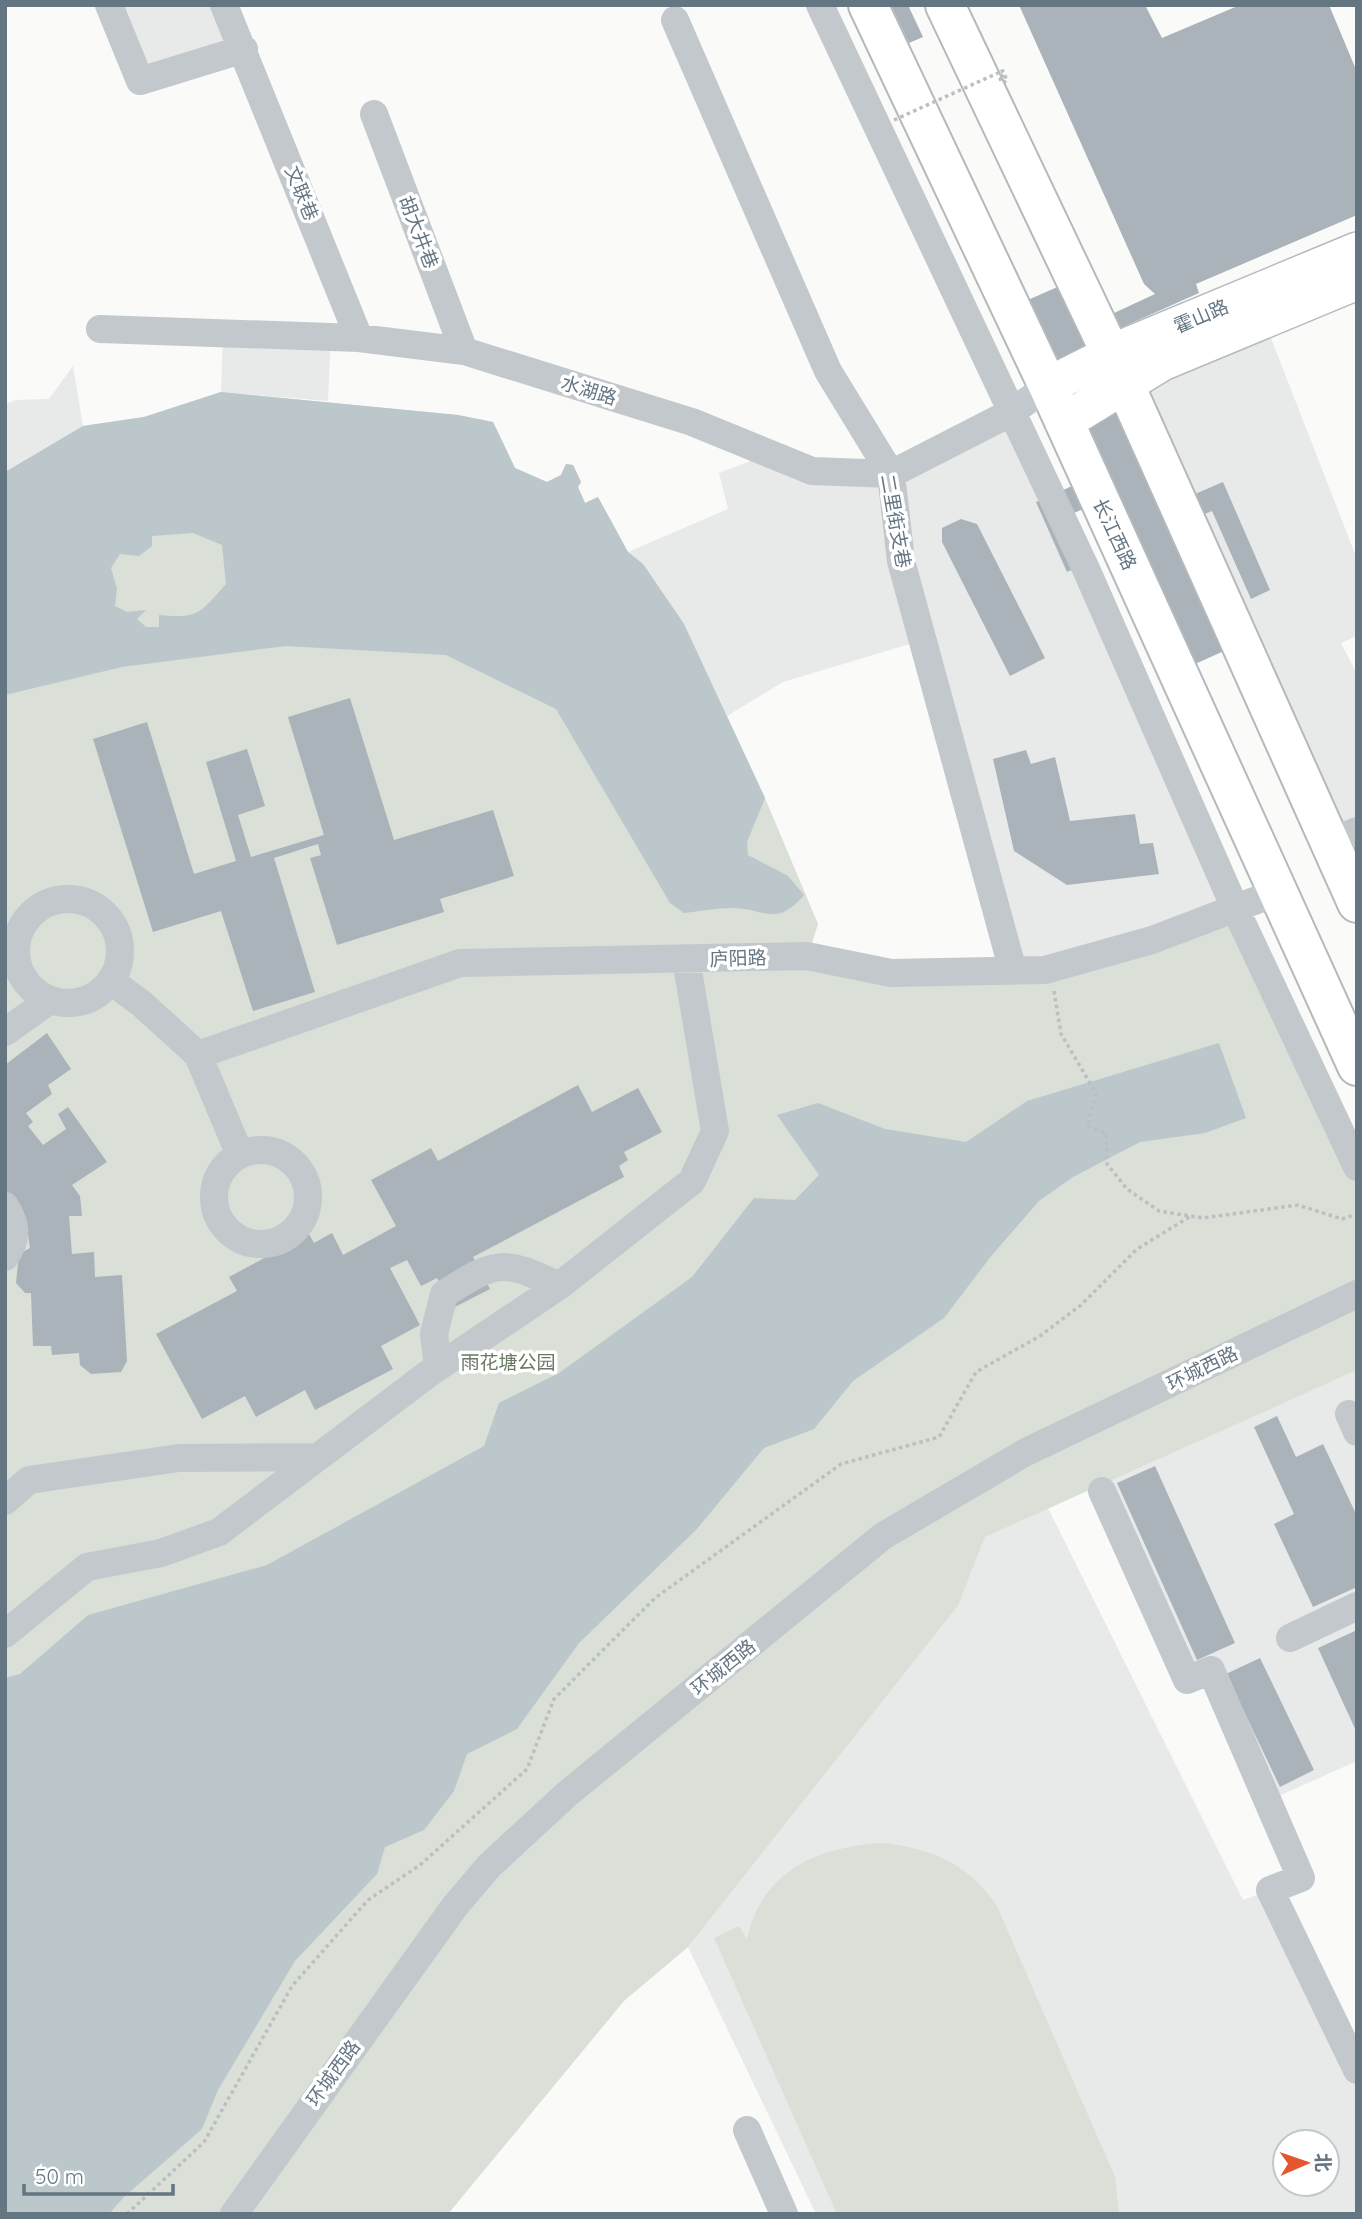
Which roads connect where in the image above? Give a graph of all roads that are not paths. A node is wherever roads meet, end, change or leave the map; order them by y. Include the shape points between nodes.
1 (109, 5) edge
2 (224, 5) edge
3 (820, 5) edge
4 (868, 5) edge
5 (945, 5) edge
6 (961, 5) edge
7 (675, 20) dead end
8 (244, 49) junction
9 (374, 114) dead end
10 (1357, 251) edge
11 (1357, 281) edge
12 (100, 329) dead end
13 (359, 338) junction
14 (464, 351) junction
15 (1123, 366) junction
16 (1048, 386) junction
17 (1012, 412) junction
18 (1064, 422) junction
19 (891, 474) junction
20 (1343, 837) edge
21 (1357, 871) edge
22 (1278, 892) junction
23 (1357, 903) edge
24 (1236, 908) junction
25 (686, 960) junction
26 (1013, 971) junction
27 (111, 981) junction
28 (50, 1000) junction
29 (5, 1032) edge
30 (198, 1055) junction
31 (1357, 1066) edge
32 (240, 1155) dead end
33 (1357, 1167) edge
34 (5, 1206) edge
35 (5, 1257) edge
36 (559, 1286) junction
37 (1357, 1294) edge
38 (438, 1367) junction
39 (317, 1457) junction
40 (1102, 1491) dead end
41 (5, 1501) edge
42 (1357, 1606) edge
43 (5, 1633) edge
44 (1290, 1639) dead end
45 (1357, 2070) edge
46 (747, 2130) dead end
47 (234, 2214) edge
48 (784, 2214) edge

1 - 8 street via 140,81
2 - 8 street, 文联巷
3 - 17 street
4 - 16 highway, 长江西路
5 - 15 highway
6 - 15 street
7 - 19 street, 二里街支巷 via 828,371
8 - 13 street, 文联巷
9 - 14 street, 胡大井巷
10 - 15 main road, 霍山路
11 - 15 main road, 霍山路 via 1161,362
12 - 13 street, 水湖路
13 - 14 street, 水湖路
14 - 19 street, 水湖路 via 692,422 812,471
15 - 16 main road, 霍山路
15 - 18 main road, 霍山路
15 - 20 highway
16 - 17 street, 水湖路
16 - 18 highway, 长江西路
17 - 19 street, 水湖路
17 - 24 street
18 - 22 highway, 长江西路
19 - 26 street, 二里街支巷 via 901,561
20 - 21 street
20 - 23 highway
22 - 24 street, 庐阳路
22 - 31 highway, 长江西路
24 - 26 street, 庐阳路 via 1153,940 1045,970
24 - 33 street
25 - 26 street, 庐阳路 via 807,956 891,973
25 - 30 street, 庐阳路 via 460,963
25 - 36 street via 716,1131 692,1181
27 - 28 street via 84,1001 66,1004
27 - 28 street via 120,948 112,923 94,905 60,898 30,914 15,946 23,979 34,992
27 - 30 street
28 - 29 street
30 - 32 street
34 - 35 street via 16,1224 13,1245
36 - 38 street
36 - 38 street via 518,1266 482,1269 444,1294 434,1334
37 - 47 street, 环城西路 via 1026,1452 883,1536 567,1794 489,1866 455,1906
38 - 39 street
39 - 41 street via 179,1458 29,1480
39 - 43 street via 219,1532 162,1553 87,1567
40 - 45 street via 1186,1680 1211,1670 1301,1878 1270,1890
42 - 44 street
46 - 48 street

